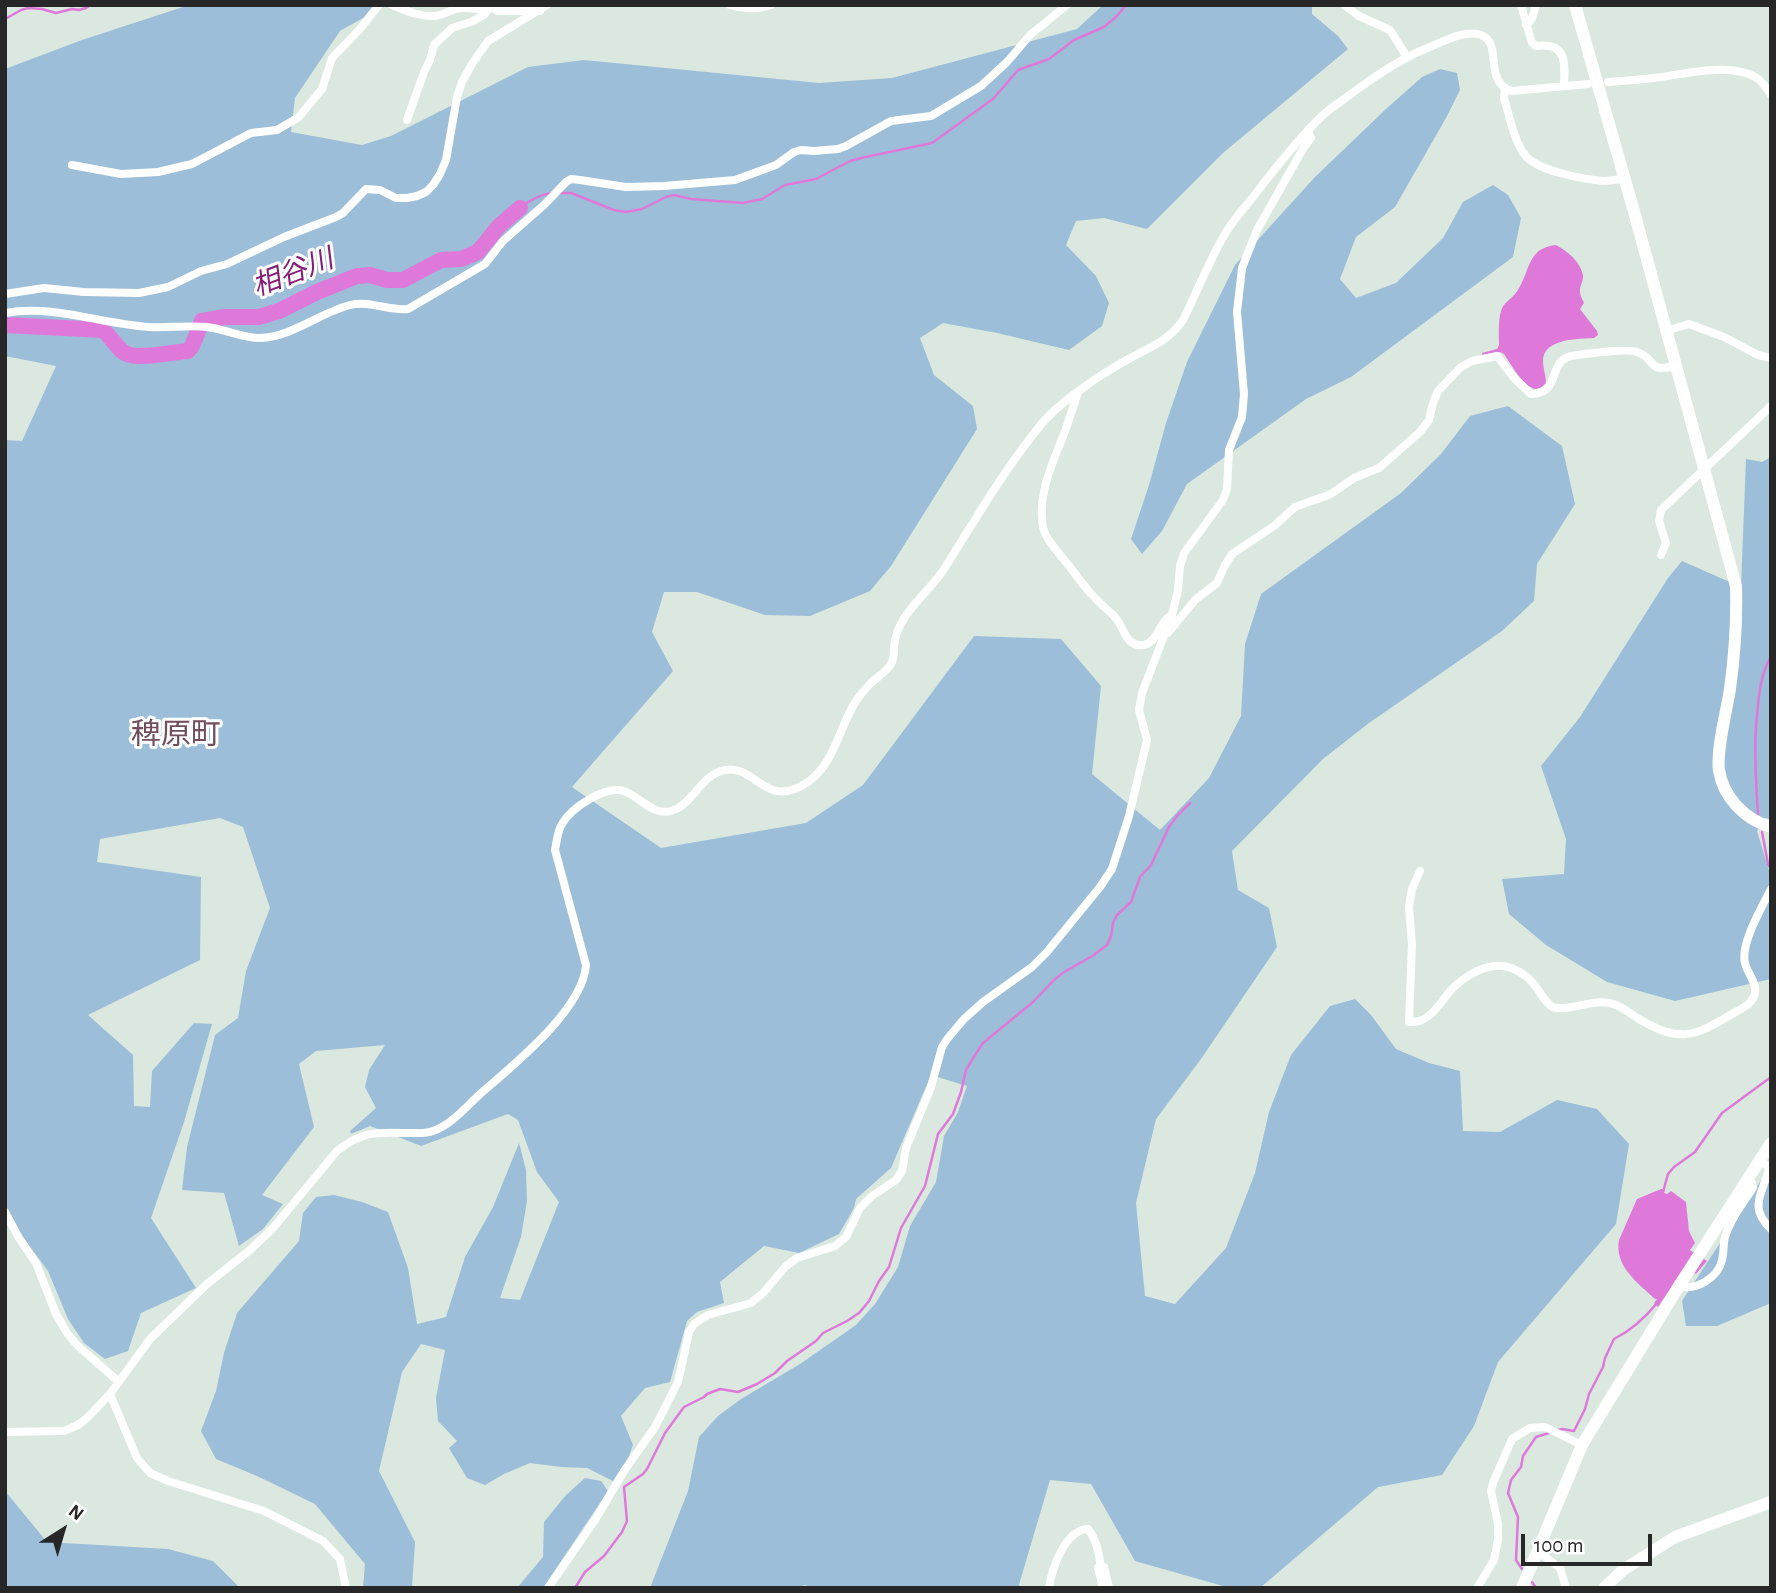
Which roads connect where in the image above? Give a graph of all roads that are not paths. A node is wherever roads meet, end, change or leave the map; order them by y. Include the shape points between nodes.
1 (379, 5) edge
2 (392, 5) edge
3 (730, 5) edge
4 (771, 5) edge
5 (1068, 5) edge
6 (1344, 5) edge
7 (1521, 5) edge
8 (1536, 5) edge
9 (1575, 5) edge
10 (492, 8) edge
11 (543, 8) edge
12 (1526, 24) junction
13 (1407, 57) junction
14 (1608, 82) dead end
15 (1587, 84) dead end
16 (1564, 86) junction
17 (1505, 89) junction
18 (1771, 95) edge
19 (407, 120) dead end
20 (1308, 130) junction
21 (72, 165) dead end
22 (1625, 179) junction
23 (5, 294) edge
24 (5, 313) edge
25 (1666, 331) junction
26 (1771, 358) edge
27 (1675, 366) junction
28 (1077, 393) junction
29 (1771, 406) edge
30 (1661, 555) dead end
31 (1172, 615) junction
32 (1164, 638) junction
33 (1771, 827) edge
34 (1420, 871) dead end
35 (1771, 889) edge
36 (1771, 1143) edge
37 (1760, 1159) junction
38 (1748, 1178) junction
39 (5, 1212) edge
40 (1771, 1229) edge
41 (1679, 1286) junction
42 (119, 1382) junction
43 (110, 1394) junction
44 (5, 1432) edge
45 (1582, 1445) junction
46 (1771, 1502) edge
47 (1537, 1551) junction
48 (1101, 1568) junction
49 (346, 1588) edge
50 (548, 1588) edge
51 (1049, 1588) edge
52 (1102, 1588) edge
53 (1109, 1588) edge
54 (1477, 1588) edge
55 (1522, 1588) edge
56 (1566, 1588) edge
57 (1604, 1588) edge

1 - 21 street via 332,58 322,89 299,117 277,130 251,133 176,169 121,174
2 - 10 street via 432,15 456,8
3 - 4 street via 747,10
5 - 24 street via 1035,30 981,86 931,116 891,121 838,149 794,152 776,165 735,180 626,187 571,179 485,264 408,309 352,304 263,338 42,311
6 - 13 street via 1390,30
7 - 12 street
8 - 12 street
9 - 22 street
10 - 11 street
10 - 19 street via 452,28 434,45
11 - 23 street via 488,41 472,64 457,97 446,160 426,192 396,198 366,189 336,217 168,287 139,293 44,288
12 - 16 street via 1532,43 1554,47 1563,56
13 - 17 street via 1458,37 1479,34 1492,46 1495,74
13 - 20 street
14 - 18 street via 1702,70 1740,72 1759,80
15 - 16 street
16 - 17 street
17 - 22 street via 1520,148 1532,162 1556,172 1604,181
20 - 28 street via 1224,235 1176,331
20 - 31 street via 1311,138 1256,230 1242,268 1237,312 1242,417 1229,450 1227,489 1184,553
22 - 25 street
25 - 26 street via 1689,324
25 - 27 street
27 - 32 street via 1660,369 1628,350 1575,355 1560,362 1546,391 1531,394 1497,356 1472,361 1438,391 1420,432 1379,468 1331,494 1294,507 1232,554 1217,583 1195,600
27 - 33 street via 1736,586 1737,627 1719,768 1728,796 1748,817
28 - 31 street via 1046,482 1044,529 1094,599 1118,620 1130,643 1148,644
28 - 42 street via 1041,424 931,588 906,615 895,638 893,660 857,699 827,761 812,779 783,792 726,769 705,781 673,811 657,811 623,791 612,790 576,809 562,823 555,850 586,965 580,988 560,1016 534,1046 435,1131 361,1135 343,1146 273,1228 150,1339
29 - 30 street via 1661,510 1666,544
31 - 32 street
32 - 50 street via 1142,693 1139,710 1147,740 1112,869 1047,952 983,1002 948,1038 906,1148 902,1171 860,1208 846,1237 835,1246 797,1258 751,1303 708,1315 694,1324 678,1382 655,1427
34 - 35 street via 1409,907 1409,1022 1427,1017 1462,980 1495,966 1523,974 1554,1007 1603,1002 1661,1030 1678,1035 1699,1032 1746,1006 1755,994 1744,949
36 - 37 street
37 - 38 street
37 - 40 street via 1769,1170 1757,1205
38 - 41 street
38 - 41 street via 1753,1188 1725,1237 1717,1272 1687,1289
39 - 42 street via 36,1263 67,1333
41 - 45 street
42 - 43 street
43 - 44 street via 87,1418 64,1432
43 - 49 street via 137,1458 150,1472 264,1511 323,1541 341,1559
45 - 47 street
45 - 54 street via 1545,1427 1530,1428 1511,1439 1491,1491 1498,1524 1494,1560
46 - 57 street via 1675,1537 1623,1570
47 - 55 street
47 - 56 street via 1560,1568
48 - 51 street via 1093,1535 1081,1530 1074,1533 1051,1571
48 - 52 street
48 - 53 street

